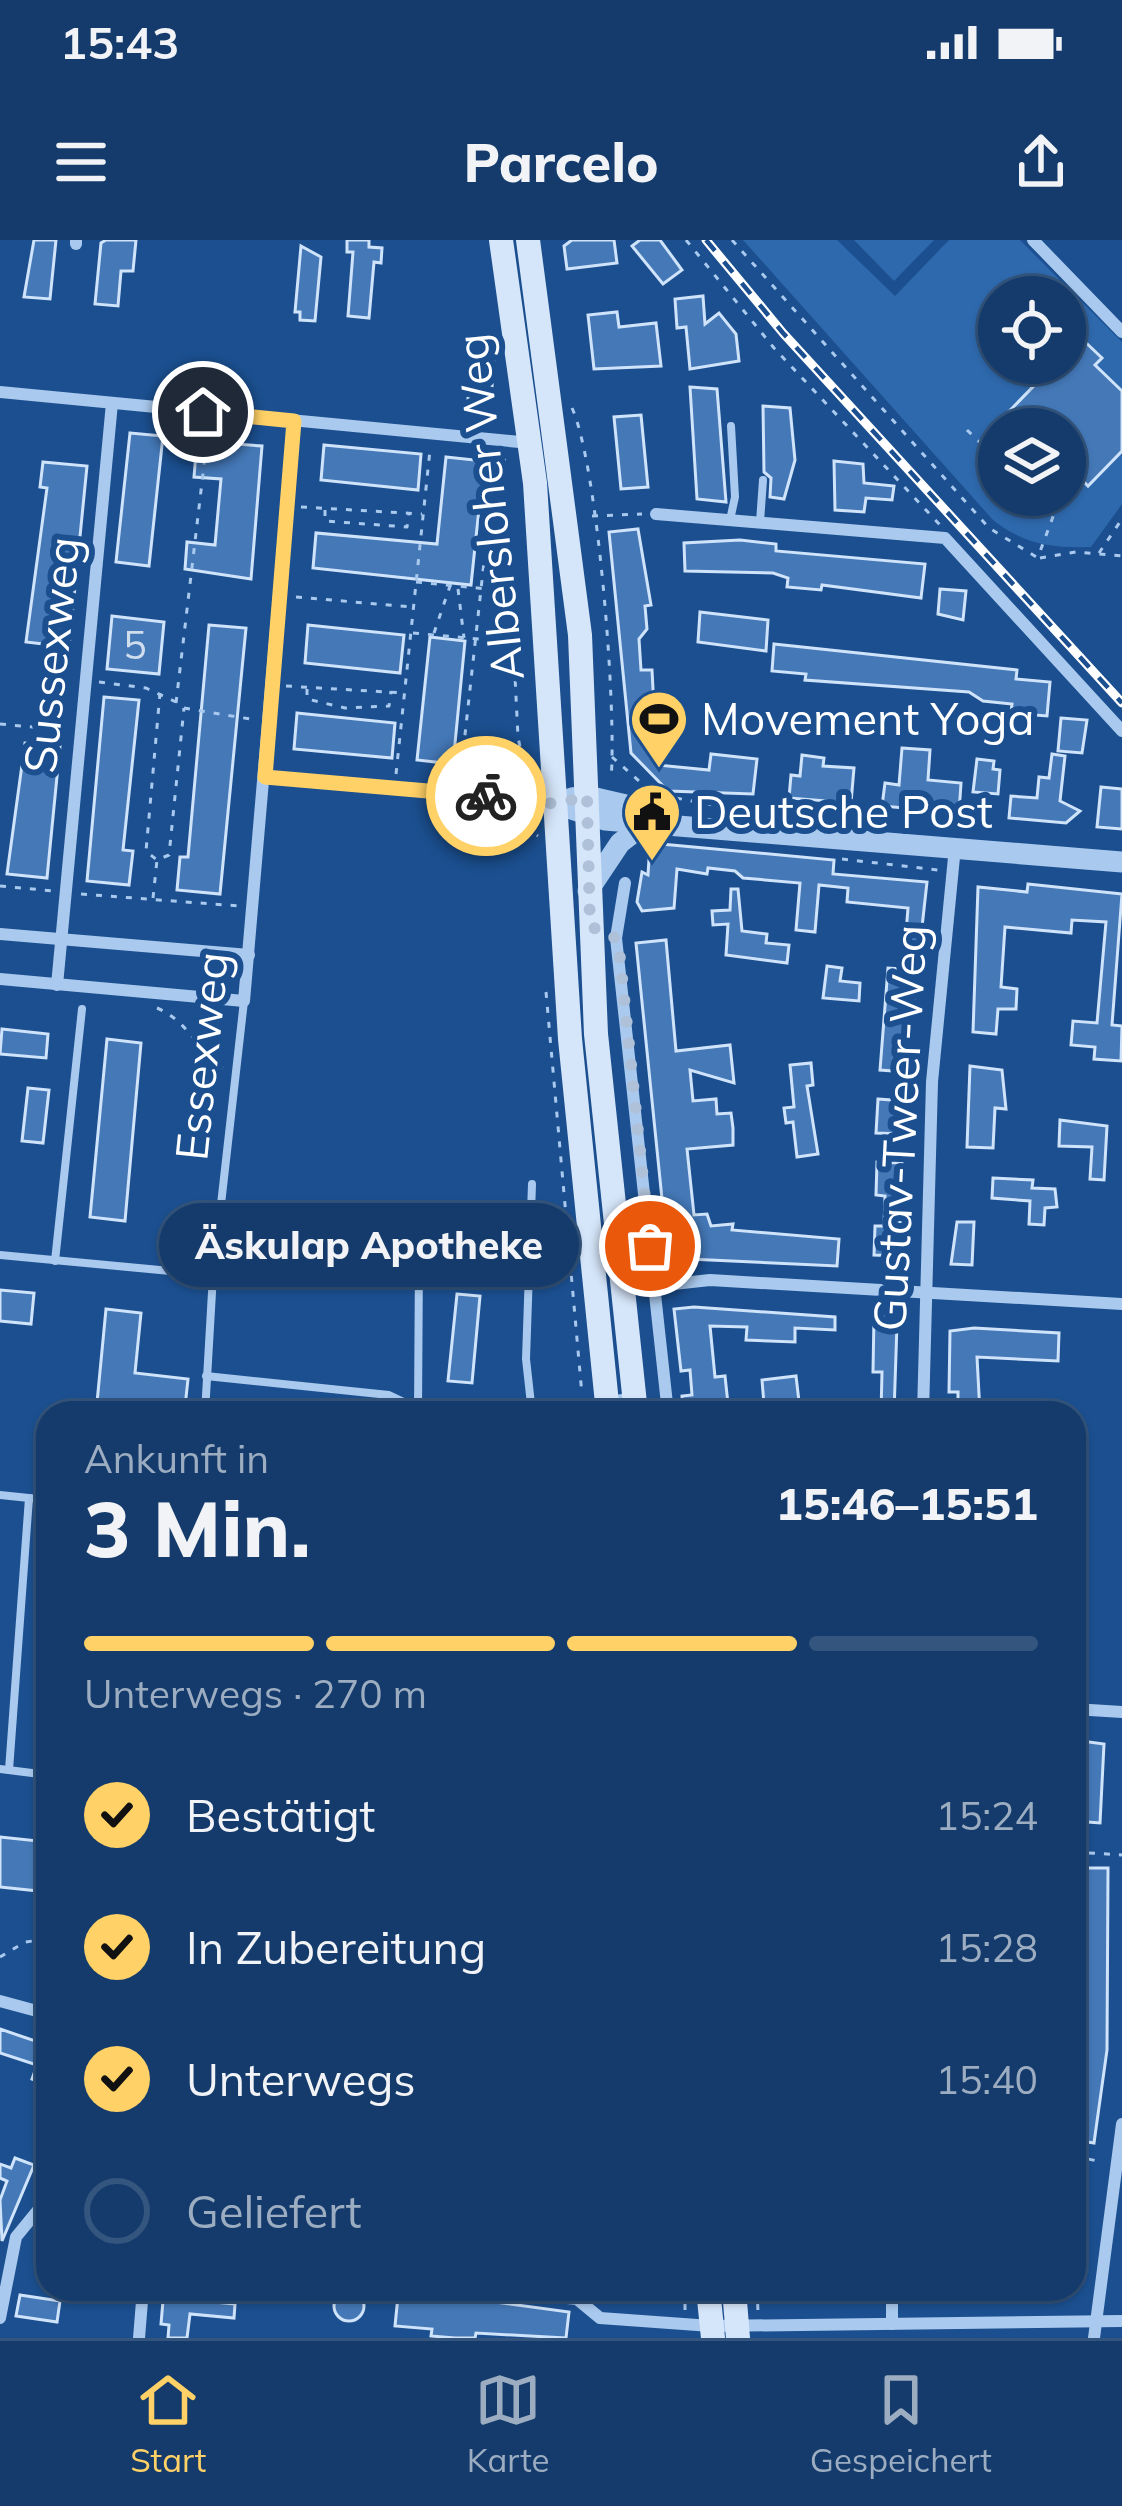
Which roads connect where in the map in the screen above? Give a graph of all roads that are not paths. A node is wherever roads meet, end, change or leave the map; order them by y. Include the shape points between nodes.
1 (501, 240) edge
2 (528, 240) edge
3 (1033, 240) edge
4 (1116, 317) edge
5 (1122, 332) edge
6 (0, 392) edge
7 (112, 404) junction
8 (294, 421) junction
9 (731, 427) dead end
10 (531, 443) junction
11 (763, 479) dead end
12 (656, 514) road end
13 (730, 520) junction
14 (760, 523) junction
15 (1122, 731) edge
16 (265, 777) junction
17 (556, 804) junction
18 (587, 807) junction
19 (646, 824) junction
20 (712, 825) junction
21 (955, 847) junction
22 (1122, 862) edge
23 (625, 883) dead end
24 (588, 892) junction
25 (590, 926) junction
26 (0, 934) edge
27 (616, 938) junction
28 (60, 939) junction
29 (249, 955) junction
30 (0, 979) edge
31 (57, 985) junction
32 (244, 1000) junction
33 (82, 1009) dead end
34 (532, 1184) dead end
35 (220, 1220) junction
36 (0, 1255) edge
37 (56, 1261) junction
38 (213, 1275) junction
39 (655, 1286) junction
40 (923, 1290) junction
41 (1122, 1304) edge
42 (206, 1376) junction
43 (205, 1401) edge
44 (401, 1401) edge
45 (418, 1401) edge
46 (534, 1401) edge
47 (606, 1401) edge
48 (636, 1401) edge
49 (667, 1401) edge
50 (923, 1401) edge
51 (0, 1495) edge
52 (29, 1498) junction
53 (36, 1499) edge
54 (1086, 1710) edge
55 (1122, 1712) edge
56 (4, 1769) edge
57 (36, 1773) edge
58 (0, 2001) edge
59 (36, 2011) edge
60 (1122, 2124) edge
61 (36, 2213) edge
62 (142, 2301) edge
63 (579, 2301) edge
64 (713, 2301) edge
65 (731, 2301) edge
66 (892, 2301) edge
67 (0, 2318) edge
68 (1122, 2321) edge
69 (1095, 2322) junction
70 (892, 2324) junction
71 (725, 2332) edge
72 (139, 2338) edge
73 (1094, 2338) edge

1 - 10 main road, Albersloher Weg
2 - 18 main road, Albersloher Weg via 580,635
3 - 4 street
4 - 5 street
6 - 7 street
7 - 8 street
7 - 28 street, Sussexweg
8 - 10 street
8 - 16 street, Essexweg
9 - 13 lane
10 - 17 main road, Albersloher Weg
11 - 14 lane
12 - 13 street
13 - 14 street
14 - 15 street via 945,538
16 - 17 street
16 - 29 street, Essexweg
17 - 18 street
17 - 47 main road, Albersloher Weg
18 - 19 street
18 - 20 street
18 - 24 main road, Albersloher Weg
19 - 20 street
19 - 24 street via 620,843
20 - 21 street
21 - 22 street
21 - 40 street, Gustav-Tweer-Weg via 932,1082
23 - 27 street
24 - 25 main road, Albersloher Weg
25 - 27 street
25 - 48 main road, Albersloher Weg
26 - 28 street
27 - 39 street
28 - 29 street
28 - 31 street, Sussexweg
29 - 32 street, Essexweg
30 - 31 street
31 - 32 street
32 - 35 lane, Essexweg
33 - 37 lane
34 - 46 lane via 526,1358
35 - 38 lane, Essexweg
35 - 45 lane via 409,1243 418,1256
36 - 37 lane
37 - 38 lane
38 - 42 lane, Essexweg
39 - 40 street via 710,1280
39 - 49 street
40 - 41 street
40 - 50 street, Gustav-Tweer-Weg
42 - 43 lane, Essexweg
42 - 44 lane
51 - 52 lane
52 - 53 lane
52 - 56 lane
54 - 55 street
56 - 57 lane
58 - 59 street
60 - 69 street
61 - 67 street via 16,2237
62 - 72 street
63 - 71 street via 600,2318
64 - 71 main road
65 - 71 main road
66 - 70 street
68 - 69 street
69 - 70 street
69 - 73 street
70 - 71 street

